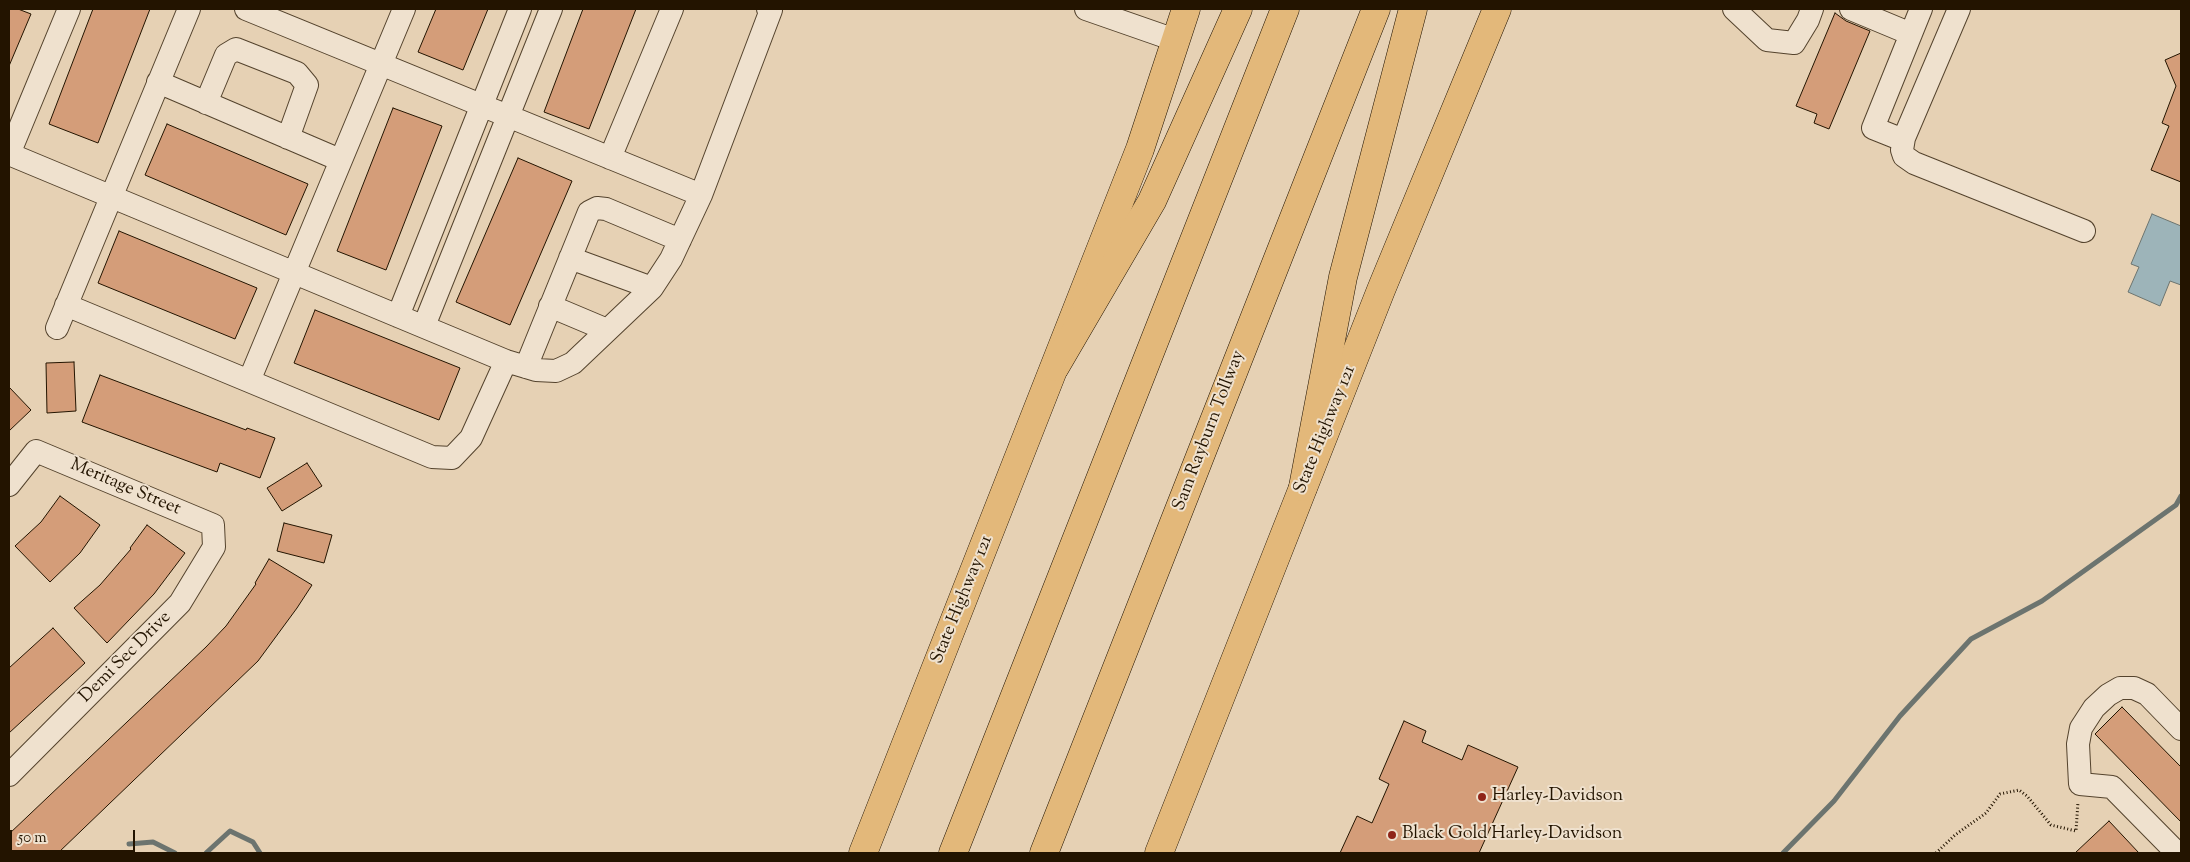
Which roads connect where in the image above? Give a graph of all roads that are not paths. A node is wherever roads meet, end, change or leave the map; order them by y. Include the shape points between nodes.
1 (69, 9) edge
2 (189, 9) edge
3 (246, 9) edge
4 (404, 9) edge
5 (520, 9) edge
6 (550, 9) edge
7 (672, 9) edge
8 (768, 9) edge
9 (1086, 9) edge
10 (1186, 9) edge
11 (1238, 9) edge
12 (1286, 9) edge
13 (1376, 9) edge
14 (1413, 9) edge
15 (1497, 9) edge
16 (1734, 9) edge
17 (1812, 9) edge
18 (1850, 9) edge
19 (1921, 9) edge
20 (1959, 9) edge
21 (1911, 34) junction
22 (1175, 40) junction
23 (381, 64) junction
24 (158, 82) junction
25 (206, 103) junction
26 (481, 105) junction
27 (508, 116) junction
28 (288, 138) junction
29 (1903, 140) junction
30 (9, 154) edge
31 (610, 158) junction
32 (340, 160) junction
33 (702, 195) junction
34 (111, 196) junction
35 (2084, 232) dead end
36 (680, 240) junction
37 (570, 258) junction
38 (293, 272) junction
39 (652, 288) junction
40 (66, 306) junction
41 (550, 306) junction
42 (398, 316) junction
43 (424, 326) junction
44 (57, 328) dead end
45 (607, 330) junction
46 (516, 364) junction
47 (1055, 367) junction
48 (249, 381) junction
49 (9, 485) edge
50 (1303, 487) junction
51 (213, 525) joint
52 (2181, 729) edge
53 (9, 775) edge
54 (863, 853) edge
55 (954, 853) edge
56 (1044, 853) edge
57 (1159, 853) edge
58 (2175, 853) edge

1 - 30 street
2 - 24 street
3 - 23 street
4 - 23 street
5 - 26 street
6 - 27 street
7 - 31 street
8 - 33 street via 771,10
9 - 22 street
10 - 22 main road, State Highway 121
11 - 47 main road via 1152,201
12 - 55 main road
13 - 56 main road, Sam Rayburn Tollway
14 - 50 main road via 1343,277
15 - 50 main road, State Highway 121
16 - 17 street via 1767,40 1794,43
18 - 21 street
19 - 21 street
20 - 29 street
21 - 29 street via 1873,128
22 - 47 main road, State Highway 121 via 1140,149
23 - 26 street
23 - 32 street
24 - 25 street
24 - 34 street
25 - 28 street
25 - 28 street via 226,56 236,49 297,73 307,85
26 - 27 street
26 - 42 street
27 - 31 street
27 - 43 street
28 - 32 street
29 - 35 street via 1904,156 1914,163
30 - 34 street
31 - 33 street
32 - 38 street
33 - 36 street
34 - 38 street
34 - 40 street
36 - 37 street via 597,208 589,212
36 - 39 street
37 - 39 street
37 - 41 street
38 - 42 street
38 - 48 street
39 - 45 street
40 - 44 street
40 - 48 street
41 - 45 street
41 - 46 street
42 - 43 street
43 - 46 street
45 - 46 street via 573,363 556,372
46 - 48 street via 471,438 452,458 432,457
47 - 54 main road, State Highway 121
49 - 51 street, Meritage Street via 36,451
50 - 57 main road, State Highway 121
51 - 53 street, Demi Sec Drive via 214,547 180,603
52 - 58 street via 2147,694 2134,688 2120,688 2094,708 2081,728 2078,744 2080,784 2112,787

